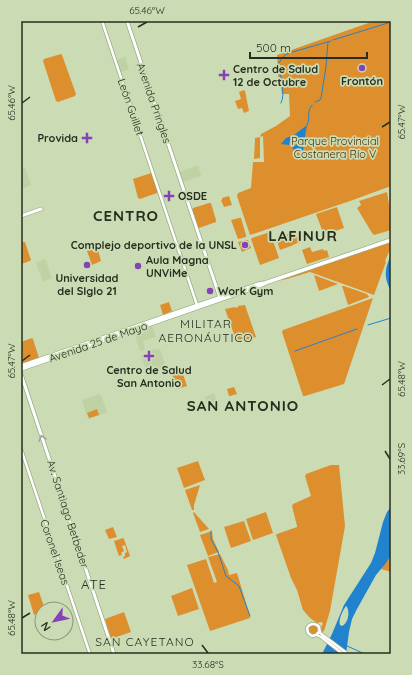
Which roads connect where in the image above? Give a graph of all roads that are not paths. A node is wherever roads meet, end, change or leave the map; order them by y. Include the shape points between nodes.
1 (102, 21) edge
2 (127, 21) edge
3 (41, 209) dead end
4 (21, 216) edge
5 (391, 240) edge
6 (220, 299) junction
7 (198, 306) junction
8 (176, 314) junction
9 (21, 366) edge
10 (21, 369) edge
11 (21, 374) edge
12 (21, 449) edge
13 (319, 632) junction
14 (316, 635) junction
15 (322, 636) junction
16 (90, 654) edge
17 (114, 654) edge
18 (343, 654) edge
19 (348, 654) edge

1 - 7 street, León Guillet
2 - 6 main road, Avenida Pringles
3 - 4 main road
5 - 6 main road, Avenida 25 de Mayo
6 - 7 main road, Avenida 25 de Mayo
7 - 8 main road, Avenida 25 de Mayo
8 - 9 main road, Avenida 25 de Mayo
8 - 10 main road, Avenida 25 de Mayo
17 -> 11 main road, Av. Santiago Betbeder
12 - 16 street, Coronel Iseas
13 - 14 street
13 - 14 street via 319,627 315,624 308,627 310,635
13 - 15 street
14 - 15 street
15 - 18 street
15 - 19 street

